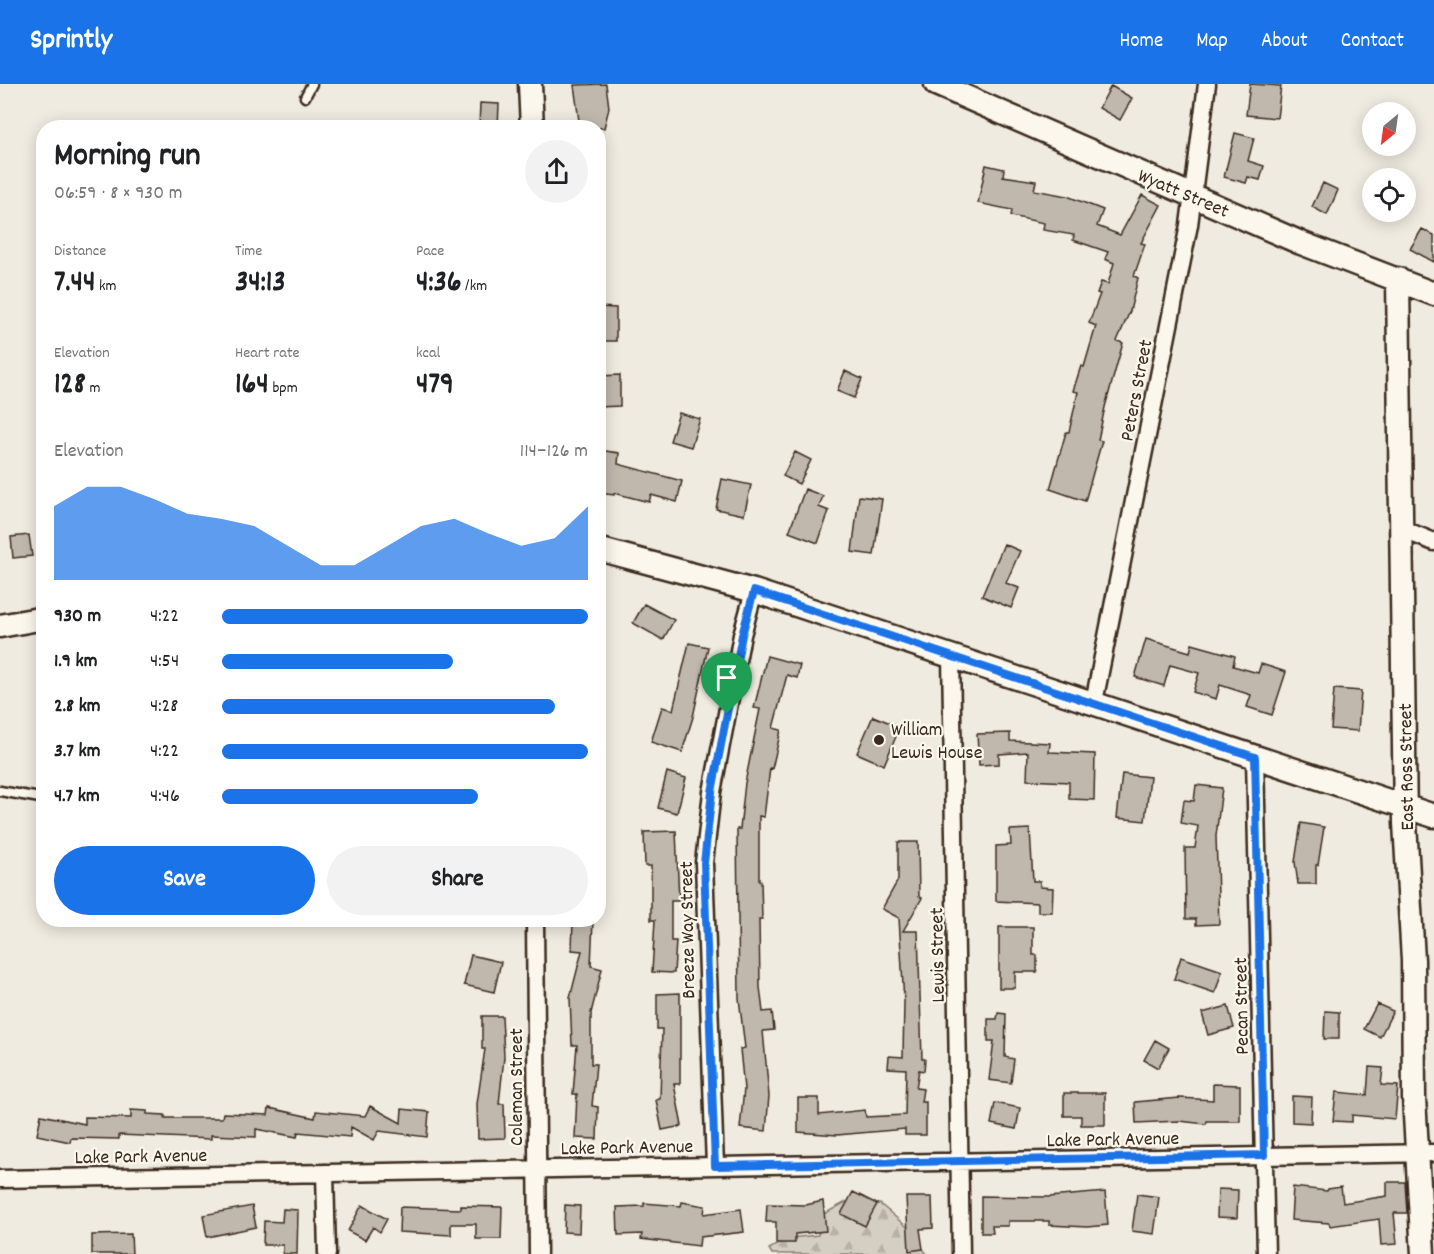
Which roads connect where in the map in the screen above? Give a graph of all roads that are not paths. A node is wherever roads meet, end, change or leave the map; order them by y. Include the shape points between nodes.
1 (312, 84) edge
2 (530, 84) edge
3 (936, 84) edge
4 (1207, 84) edge
5 (305, 97) dead end
6 (532, 120) edge
7 (1193, 195) junction
8 (1398, 279) junction
9 (1434, 294) edge
10 (1402, 529) junction
11 (1434, 542) edge
12 (606, 551) edge
13 (754, 591) junction
14 (36, 619) edge
15 (0, 626) edge
16 (951, 655) junction
17 (1094, 702) junction
18 (1255, 757) junction
19 (0, 791) edge
20 (36, 797) edge
21 (1405, 807) junction
22 (1434, 816) edge
23 (535, 927) edge
24 (1426, 1153) edge
25 (1264, 1155) junction
26 (960, 1161) junction
27 (715, 1166) junction
28 (537, 1169) junction
29 (325, 1173) junction
30 (0, 1179) edge
31 (327, 1254) edge
32 (538, 1254) edge
33 (961, 1254) edge
34 (1266, 1254) edge
35 (1423, 1254) edge

1 - 5 lane
2 - 6 street
3 - 7 street, Wyatt Street
4 - 7 street, Peters Street
7 - 8 street, Wyatt Street via 1301,243
7 - 17 street, Peters Street
8 - 9 street, Wyatt Street
8 - 10 street, East Ross Street
10 - 11 street
10 - 21 street, East Ross Street
12 - 13 street
13 - 16 street
13 - 27 street, Breeze Way Street via 712,792 704,863
14 - 15 street
16 - 17 street
16 - 26 street, Lewis Street
17 - 18 street
18 - 21 street
18 - 25 street, Pecan Street
19 - 20 lane
21 - 22 street
21 - 24 street, East Ross Street via 1413,960 1414,1098
23 - 28 street, Coleman Street
24 - 25 street, Lake Park Avenue
24 - 35 street, East Ross Street
25 - 26 street, Lake Park Avenue
25 - 34 street, Pecan Street
26 - 27 street, Lake Park Avenue
26 - 33 street, Lewis Street
27 - 28 street, Lake Park Avenue
28 - 29 street, Lake Park Avenue
28 - 32 street, Coleman Street
29 - 30 street, Lake Park Avenue
29 - 31 street

